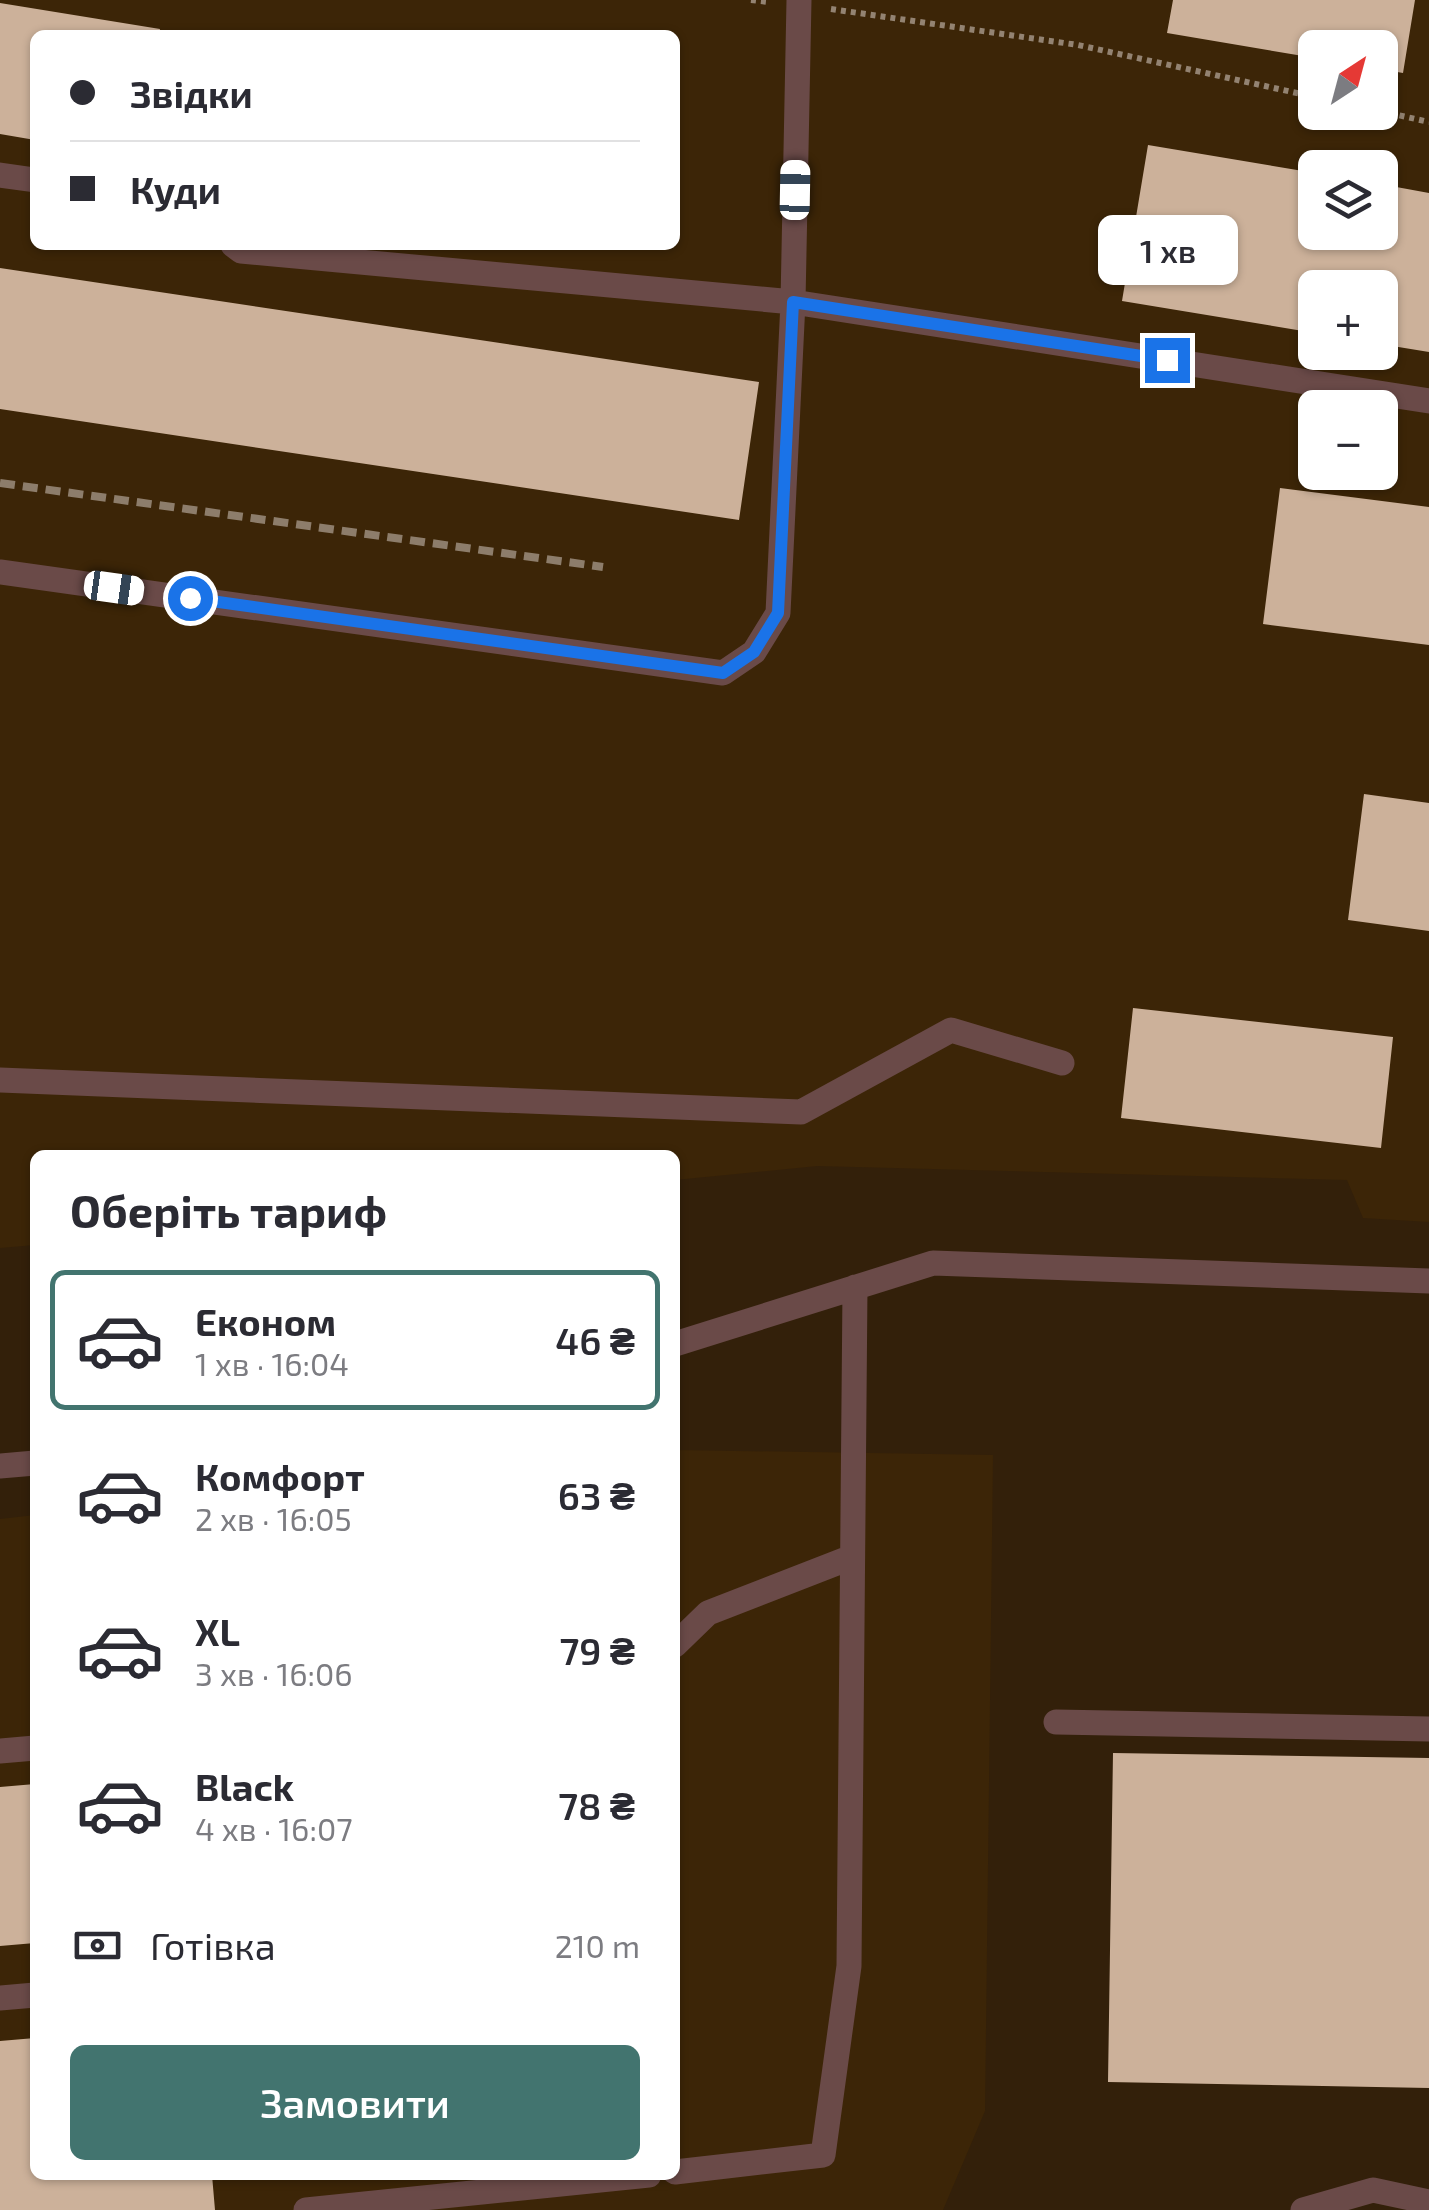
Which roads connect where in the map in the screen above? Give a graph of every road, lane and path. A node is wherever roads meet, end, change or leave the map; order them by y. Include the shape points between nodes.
1 (750, 0) edge
2 (799, 2) edge
3 (1298, 93) edge
4 (1398, 115) edge
5 (1429, 122) edge
6 (0, 176) edge
7 (30, 179) edge
8 (240, 250) edge
9 (793, 302) junction
10 (1429, 401) edge
11 (0, 572) edge
12 (1062, 1063) dead end
13 (0, 1080) edge
14 (1429, 1280) edge
15 (854, 1287) junction
16 (680, 1342) edge
17 (30, 1463) edge
18 (0, 1466) edge
19 (852, 1558) junction
20 (680, 1640) edge
21 (1056, 1722) dead end
22 (1429, 1729) edge
23 (30, 1749) edge
24 (0, 1752) edge
25 (30, 1995) edge
26 (0, 1998) edge
27 (680, 2171) edge
28 (600, 2180) edge
29 (1429, 2202) edge
30 (306, 2210) edge
31 (1302, 2210) edge

1 - 2 path
2 - 3 path via 1078,45
2 - 9 lane
4 - 5 path
6 - 7 lane
8 - 9 lane
9 - 10 lane
9 - 11 lane via 778,613 754,652 723,673
12 - 13 lane via 951,1030 801,1112
14 - 15 lane via 933,1263
15 - 16 lane
15 - 19 lane
17 - 18 lane
19 - 20 lane via 708,1613
19 - 27 lane via 850,1966 823,2155
21 - 22 lane
23 - 24 lane
25 - 26 lane
28 - 30 lane
29 - 31 lane via 1373,2190

